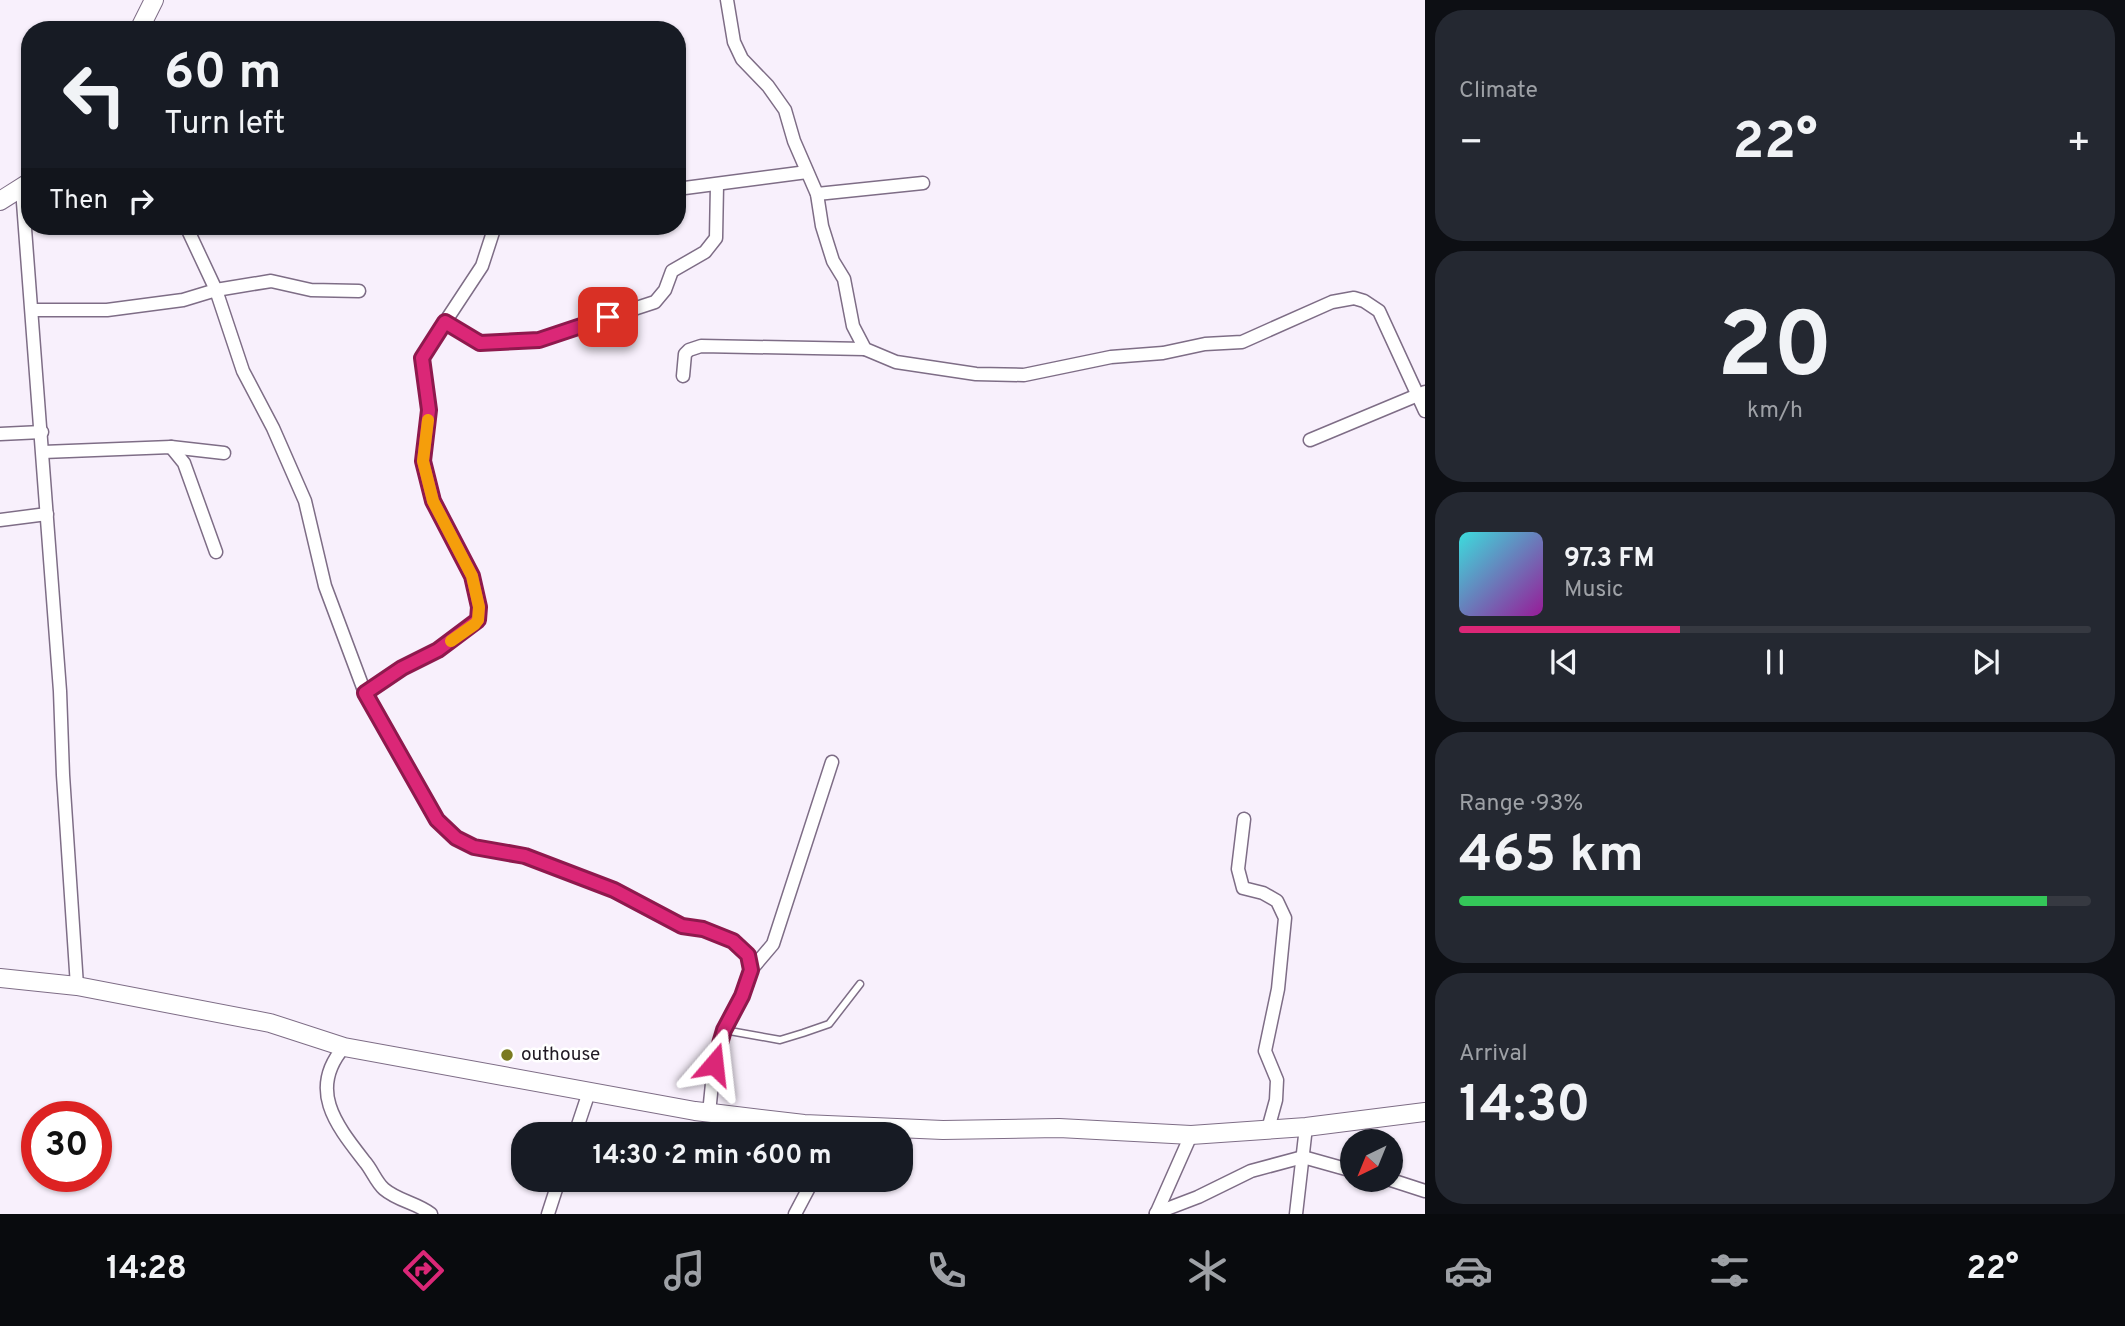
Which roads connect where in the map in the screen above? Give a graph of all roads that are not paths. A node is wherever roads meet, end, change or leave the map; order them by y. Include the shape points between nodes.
1 (154, 0) edge
2 (727, 0) edge
3 (144, 21) edge
4 (807, 172) junction
5 (922, 183) dead end
6 (717, 185) junction
7 (686, 188) edge
8 (21, 189) edge
9 (817, 194) junction
10 (0, 201) edge
11 (28, 235) edge
12 (190, 235) edge
13 (492, 235) edge
14 (216, 290) junction
15 (359, 291) dead end
16 (32, 310) junction
17 (445, 322) junction
18 (865, 349) junction
19 (683, 376) dead end
20 (1421, 393) edge
21 (1425, 411) edge
22 (42, 432) junction
23 (0, 434) edge
24 (1310, 440) dead end
25 (171, 447) junction
26 (43, 452) junction
27 (224, 453) dead end
28 (47, 514) junction
29 (0, 520) edge
30 (216, 552) dead end
31 (365, 693) junction
32 (832, 762) dead end
33 (1244, 819) dead end
34 (751, 970) junction
35 (0, 978) edge
36 (860, 984) dead end
37 (77, 986) junction
38 (724, 1030) junction
39 (344, 1047) junction
40 (589, 1092) junction
41 (1425, 1112) edge
42 (709, 1113) junction
43 (579, 1122) edge
44 (777, 1122) edge
45 (1306, 1127) junction
46 (1268, 1129) junction
47 (913, 1130) edge
48 (1191, 1135) junction
49 (1303, 1157) junction
50 (1340, 1167) edge
51 (1404, 1184) edge
52 (1425, 1191) edge
53 (555, 1192) edge
54 (807, 1192) edge
55 (431, 1214) edge
56 (548, 1214) edge
57 (795, 1214) edge
58 (1156, 1214) edge
59 (1296, 1214) edge

1 - 3 street
2 - 4 street via 734,42 742,59 785,110
4 - 6 street
4 - 9 street
5 - 9 street
6 - 7 street
6 - 17 street via 716,238 705,253 672,271 655,302 539,340 480,343
8 - 10 street
9 - 18 street via 833,261 844,279 852,326
11 - 16 street
12 - 14 street
13 - 17 street via 482,267
14 - 15 street via 271,281 311,290
14 - 16 street via 183,300 107,310
14 - 31 street via 243,372 305,501 325,586
16 - 22 street
17 - 31 street via 422,358 429,410 423,461 433,501 472,576 478,620
18 - 19 street via 701,346 685,354
18 - 20 street via 896,362 976,374 1024,375 1111,358 1242,342 1332,302 1354,298 1379,311
20 - 21 street
20 - 24 street
22 - 23 street
22 - 26 street
25 - 26 street
25 - 27 street
25 - 30 street via 184,463
26 - 28 street
28 - 29 street
28 - 37 street
31 - 34 street via 437,820 456,838 474,847 525,856 614,890 682,926 733,941 748,955
32 - 34 street via 773,944
33 - 46 street via 1238,869 1243,888 1277,901 1285,918 1278,989 1265,1051 1277,1080
34 - 38 street
35 - 37 street
36 - 38 lane via 830,1024 779,1040
37 - 39 street via 270,1023
38 - 42 street via 714,1064
39 - 40 street
39 - 55 street via 332,1061 327,1084 331,1116 382,1187
40 - 42 street
40 - 43 street
41 - 45 street
42 - 44 street
45 - 46 street
45 - 49 street
46 - 48 street
47 - 48 street via 1059,1128
48 - 58 street
49 - 50 street
49 - 58 street via 1251,1171
49 - 59 street
51 - 52 street
53 - 56 street
54 - 57 street

